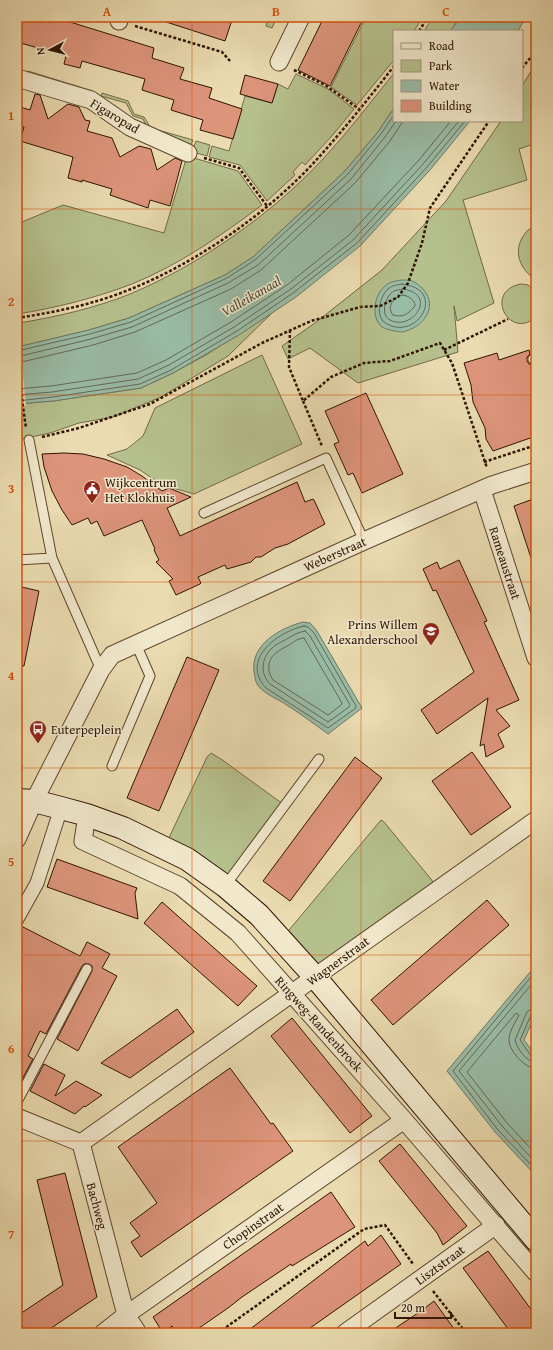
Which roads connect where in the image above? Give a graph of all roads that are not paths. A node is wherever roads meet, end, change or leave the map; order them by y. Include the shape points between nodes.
1 (301, 17) edge
2 (279, 62) road end
3 (17, 78) edge
4 (188, 153) road end
5 (29, 440) road end
6 (536, 471) edge
7 (487, 488) junction
8 (204, 513) dead end
9 (364, 541) junction
10 (52, 558) junction
11 (17, 560) edge
12 (532, 635) edge
13 (136, 644) junction
14 (536, 658) edge
15 (101, 670) junction
16 (319, 759) dead end
17 (112, 766) dead end
18 (25, 801) edge
19 (61, 808) junction
20 (87, 815) junction
21 (536, 820) edge
22 (17, 839) edge
23 (225, 886) junction
24 (17, 919) edge
25 (87, 969) dead end
26 (315, 977) junction
27 (292, 994) junction
28 (17, 1102) edge
29 (17, 1117) edge
30 (404, 1120) junction
31 (80, 1143) junction
32 (496, 1225) junction
33 (536, 1240) edge
34 (536, 1273) edge
35 (126, 1315) junction
36 (103, 1333) edge
37 (138, 1333) edge
38 (345, 1333) edge

1 - 2 street
3 - 4 street, Figaropad via 91,100 130,127
5 - 10 lane
6 - 7 street, Weberstraat
7 - 9 street, Weberstraat
7 - 12 street, Rameaustraat
8 - 9 lane via 326,458
9 - 13 street, Weberstraat
10 - 11 lane
10 - 15 lane
12 - 14 street, Rameaustraat
13 - 15 street, Weberstraat via 112,656
13 - 17 lane via 150,676
15 - 18 street, Weberstraat
16 - 23 lane
18 - 19 main road, Ringweg-Randenbroek
18 - 22 street
19 - 20 main road, Ringweg-Randenbroek
19 - 24 street via 37,883
20 - 23 main road, Ringweg-Randenbroek via 123,828 187,859
20 - 27 street, Ringweg-Randenbroek via 83,841 180,886 238,933
21 - 26 street, Wagnerstraat
23 - 26 main road, Ringweg-Randenbroek via 259,915
25 - 28 lane
26 - 27 street, Wagnerstraat
26 - 33 main road, Ringweg-Randenbroek
27 - 30 street, Ringweg-Randenbroek
27 - 31 street, Wagnerstraat
29 - 31 street
30 - 32 street, Ringweg-Randenbroek
30 - 35 street, Chopinstraat
31 - 35 street, Bachweg
32 - 34 street, Ringweg-Randenbroek
32 - 38 street, Lisztstraat
35 - 36 street, Chopinstraat
35 - 37 street, Bachweg

